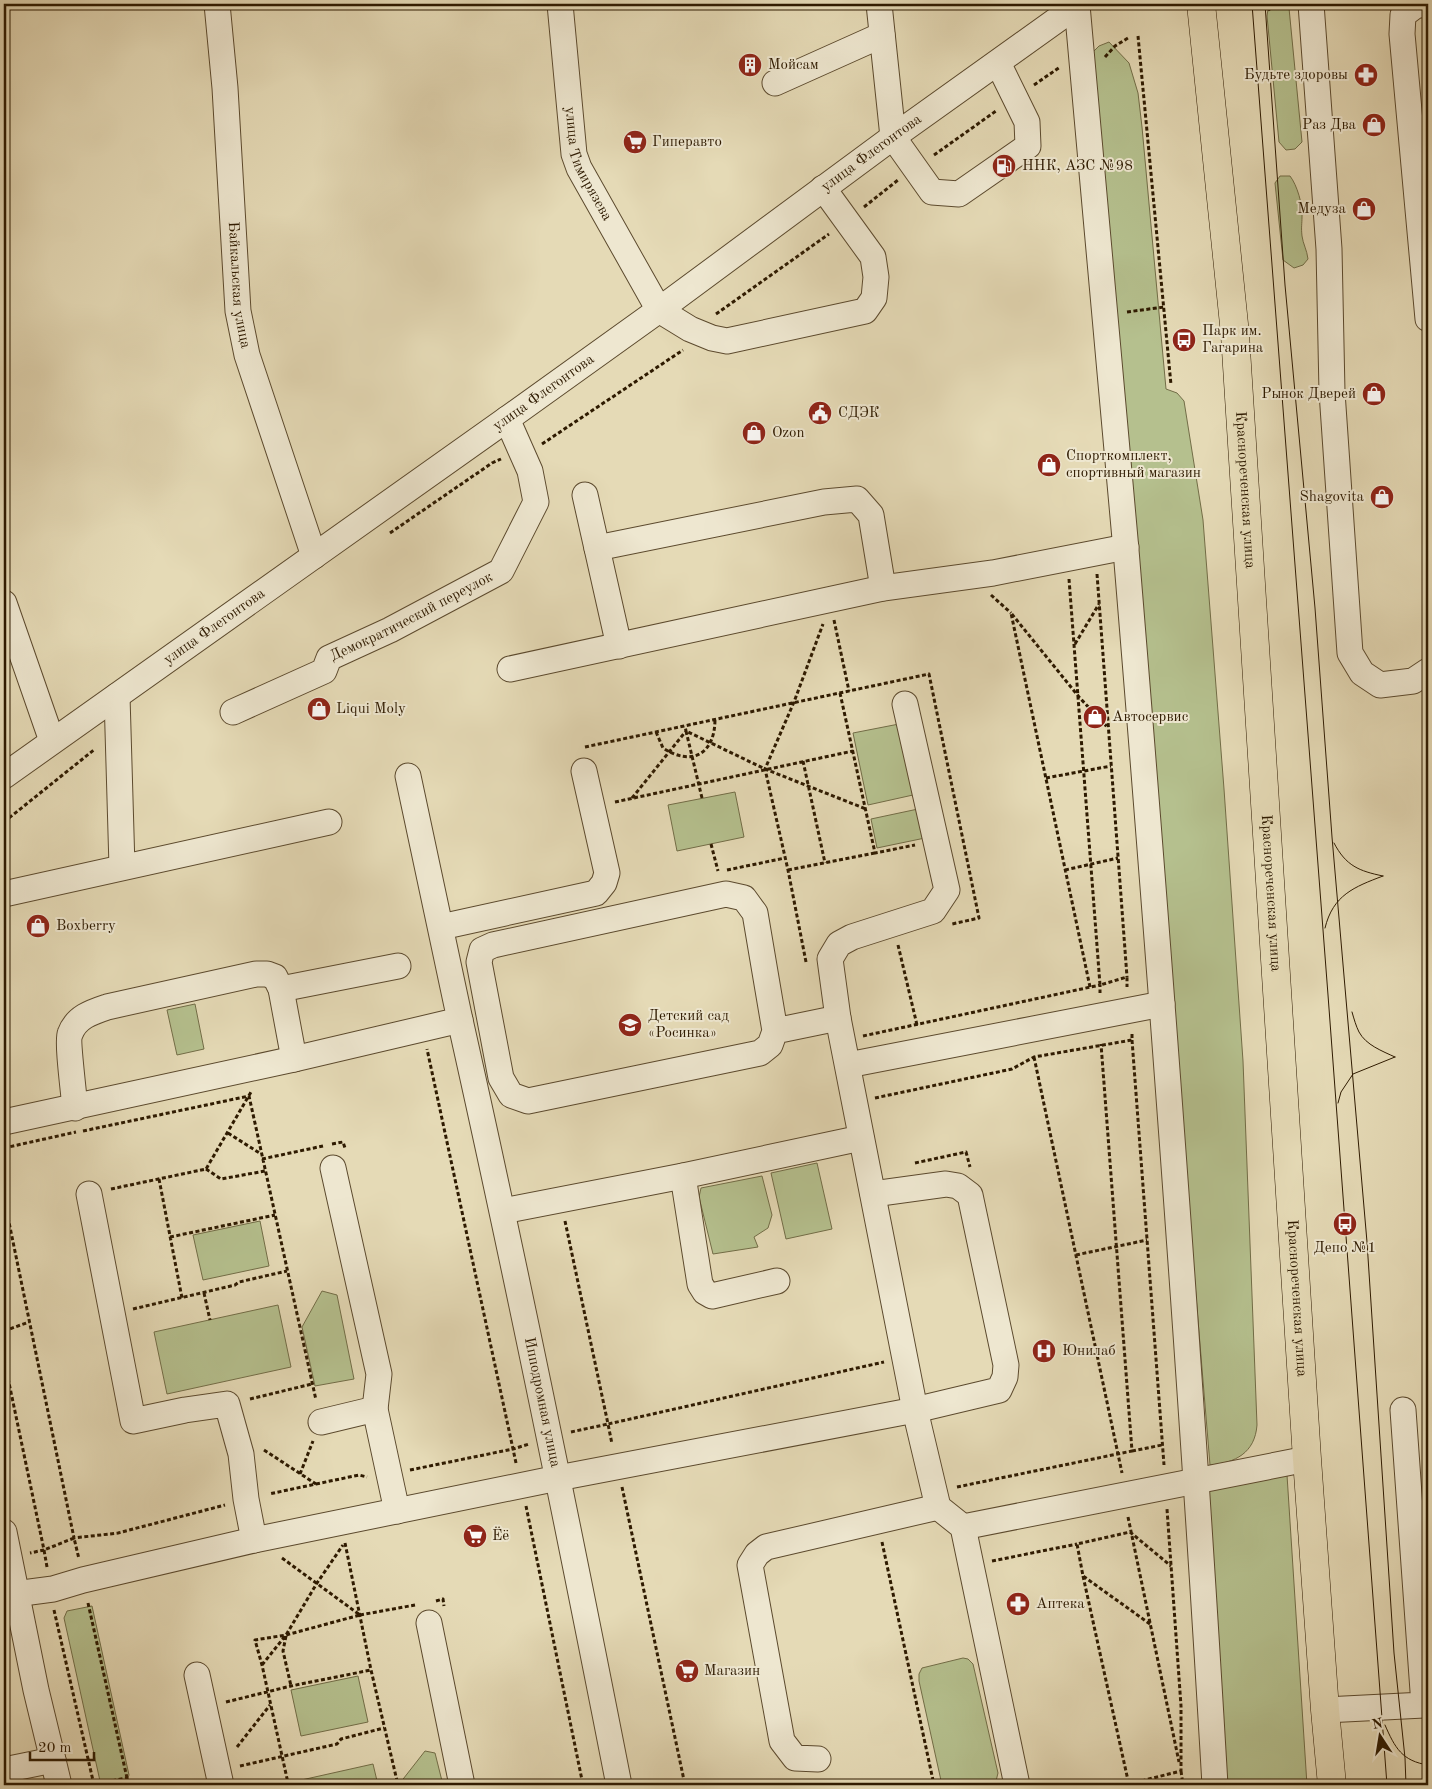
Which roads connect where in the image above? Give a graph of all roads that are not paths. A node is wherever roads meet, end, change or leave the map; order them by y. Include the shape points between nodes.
1 (217, 4) edge
2 (560, 4) edge
3 (879, 4) edge
4 (1201, 4) edge
5 (1311, 4) edge
6 (1424, 4) edge
7 (1078, 5) edge
8 (882, 35) junction
9 (998, 63) junction
10 (775, 83) dead end
11 (894, 137) junction
12 (823, 188) junction
13 (659, 310) junction
14 (1428, 319) edge
15 (507, 419) junction
16 (585, 495) dead end
17 (1126, 547) junction
18 (597, 548) junction
19 (314, 556) junction
20 (883, 588) junction
21 (4, 603) edge
22 (620, 646) junction
23 (510, 669) dead end
24 (1428, 670) edge
25 (117, 696) junction
26 (905, 704) dead end
27 (233, 712) dead end
28 (52, 741) junction
29 (581, 760) road end
30 (4, 776) edge
31 (408, 776) dead end
32 (329, 822) dead end
33 (122, 867) junction
34 (4, 894) edge
35 (441, 927) junction
36 (398, 966) dead end
37 (281, 989) junction
38 (1162, 1004) junction
39 (838, 1018) junction
40 (460, 1020) junction
41 (775, 1031) junction
42 (294, 1059) junction
43 (848, 1065) junction
44 (74, 1108) junction
45 (4, 1122) edge
46 (861, 1138) junction
47 (333, 1168) dead end
48 (683, 1176) junction
49 (89, 1194) dead end
50 (873, 1194) junction
51 (503, 1211) junction
52 (777, 1281) dead end
53 (374, 1409) junction
54 (915, 1410) junction
55 (1403, 1410) dead end
56 (321, 1422) road end
57 (1307, 1459) junction
58 (558, 1478) junction
59 (1197, 1480) junction
60 (936, 1499) junction
61 (397, 1511) junction
62 (963, 1527) junction
63 (4, 1532) edge
64 (254, 1540) junction
65 (16, 1594) junction
66 (429, 1623) dead end
67 (197, 1675) dead end
68 (1324, 1710) junction
69 (53, 1760) junction
70 (818, 1760) dead end
71 (4, 1770) edge
72 (219, 1778) edge
73 (59, 1785) edge
74 (462, 1785) edge
75 (620, 1785) edge
76 (1017, 1785) edge
77 (1215, 1785) edge
78 (1332, 1785) edge

1 - 19 street, Байкальская улица via 241,332
2 - 13 street, улица Тимирязева via 574,154
3 - 8 street
4 - 57 main road, Краснореченская улица via 1235,334
5 - 24 street via 1329,249 1332,392 1350,653 1362,673 1380,684 1413,682
6 - 14 street via 1403,15 1402,34
7 - 9 street, улица Флегонтова
7 - 17 street
8 - 10 street
8 - 11 street
9 - 11 street, улица Флегонтова
9 - 11 street via 1027,122 1028,146 959,194 932,192
11 - 12 street, улица Флегонтова
12 - 13 street, улица Флегонтова
12 - 13 street via 873,257 876,276 874,298 865,311 727,341 712,338
13 - 15 street, улица Флегонтова
15 - 19 street, улица Флегонтова
15 - 27 street, Демократический переулок via 530,471 536,502 501,571 390,630 329,658 324,671
16 - 18 street
17 - 20 street via 993,573
17 - 38 street
18 - 20 street via 824,502 857,499 871,515
18 - 22 street
19 - 25 street, улица Флегонтова
20 - 22 street
21 - 28 street
22 - 23 street
25 - 28 street, улица Флегонтова
25 - 33 street
26 - 39 street via 947,890 932,911 852,937 840,944 830,959
28 - 30 street, улица Флегонтова
29 - 35 street via 607,873 596,893
31 - 35 street, Ипподромная улица
32 - 33 street
33 - 34 street
35 - 40 street, Ипподромная улица
36 - 37 street
37 - 42 street
37 - 44 street via 275,977 256,974 88,1014 77,1022 69,1035
38 - 43 street
38 - 59 street
39 - 41 street
39 - 43 street
40 - 42 street
40 - 51 street, Ипподромная улица
41 - 41 street via 770,1045 760,1053 528,1101 511,1095 501,1078 479,962 482,950 493,944 726,894 744,898 755,914
42 - 44 street
43 - 46 street
44 - 45 street
46 - 48 street
46 - 50 street
47 - 53 street via 379,1374
48 - 51 street
48 - 52 street via 700,1284 706,1292 712,1296
49 - 64 street via 133,1420 227,1404 241,1454
50 - 54 street
50 - 54 street via 946,1184 958,1186 970,1195 1006,1365 1006,1378 999,1390
51 - 58 street, Ипподромная улица
53 - 56 street
53 - 61 street
54 - 58 street
54 - 60 street
55 - 68 street via 1424,1705
57 - 59 street
57 - 68 main road, Краснореченская улица
58 - 61 street
58 - 75 street, Ипподромная улица
59 - 62 street
59 - 77 street
60 - 62 street
60 - 70 street via 877,1521 766,1547 750,1565 782,1742 795,1758
61 - 64 street
62 - 76 street
63 - 65 street
64 - 65 street via 83,1580 55,1596
65 - 69 street
66 - 74 street
67 - 72 street
68 - 78 main road, Краснореченская улица
69 - 71 street
69 - 73 street

